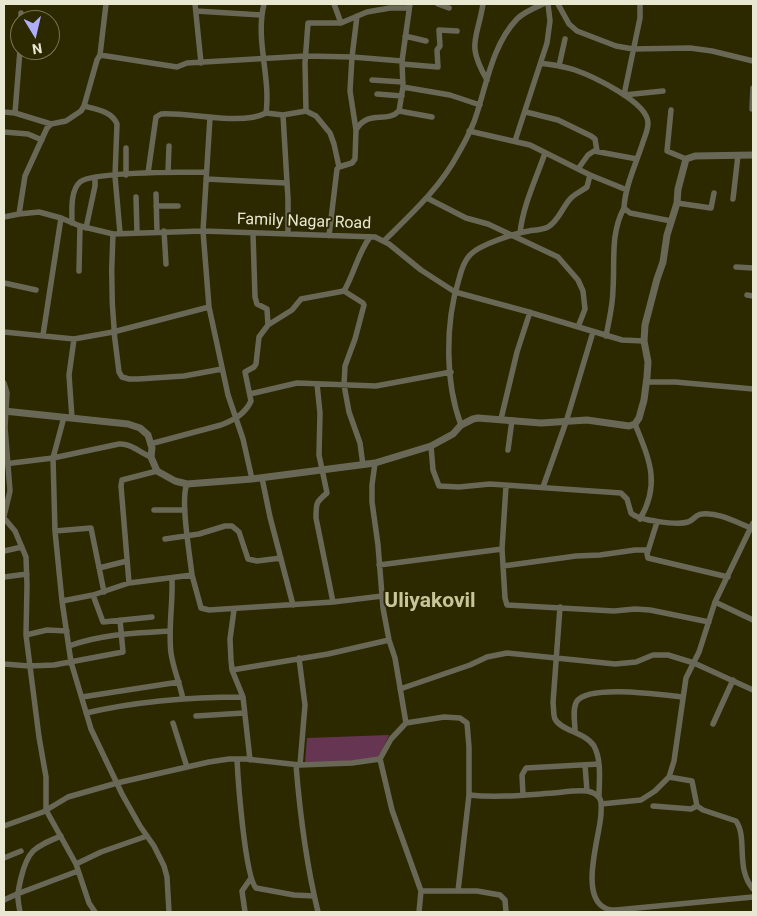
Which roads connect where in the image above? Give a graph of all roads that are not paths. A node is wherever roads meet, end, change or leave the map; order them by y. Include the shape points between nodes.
1 (106, 4) edge
2 (195, 4) edge
3 (264, 4) edge
4 (334, 4) edge
5 (438, 4) edge
6 (483, 4) edge
7 (543, 4) edge
8 (548, 4) edge
9 (558, 4) edge
10 (640, 4) edge
11 (409, 6) edge
12 (449, 8) dead end
13 (196, 11) junction
14 (262, 15) junction
15 (357, 16) junction
16 (341, 23) junction
17 (457, 30) dead end
18 (405, 36) junction
19 (565, 39) dead end
20 (426, 41) dead end
21 (633, 48) junction
22 (100, 55) junction
23 (306, 56) junction
24 (352, 57) junction
25 (263, 58) junction
26 (19, 60) edge
27 (753, 61) edge
28 (201, 63) junction
29 (402, 63) junction
30 (541, 63) junction
31 (559, 66) junction
32 (372, 80) dead end
33 (487, 80) junction
34 (403, 84) junction
35 (753, 88) edge
36 (663, 91) dead end
37 (377, 94) dead end
38 (624, 95) junction
39 (402, 96) junction
40 (480, 105) junction
41 (84, 106) junction
42 (753, 109) edge
43 (671, 110) dead end
44 (306, 111) junction
45 (399, 111) junction
46 (4, 112) edge
47 (15, 112) junction
48 (526, 112) junction
49 (266, 113) junction
50 (283, 115) junction
51 (210, 117) junction
52 (432, 117) dead end
53 (51, 124) junction
54 (356, 130) junction
55 (469, 131) junction
56 (4, 132) edge
57 (42, 140) junction
58 (515, 141) junction
59 (169, 146) dead end
60 (126, 148) dead end
61 (597, 151) junction
62 (545, 153) junction
63 (738, 155) junction
64 (753, 155) edge
65 (637, 159) junction
66 (686, 159) junction
67 (339, 167) junction
68 (578, 169) junction
69 (168, 172) junction
70 (206, 172) junction
71 (148, 173) junction
72 (126, 175) junction
73 (590, 175) junction
74 (115, 176) junction
75 (95, 178) junction
76 (206, 179) junction
77 (286, 183) junction
78 (627, 190) junction
79 (714, 193) dead end
80 (156, 194) dead end
81 (136, 197) dead end
82 (427, 198) junction
83 (733, 199) dead end
84 (677, 203) junction
85 (156, 206) junction
86 (178, 206) dead end
87 (624, 208) junction
88 (19, 214) junction
89 (4, 217) edge
90 (61, 218) junction
91 (671, 221) junction
92 (72, 223) junction
93 (83, 227) junction
94 (164, 231) junction
95 (203, 231) junction
96 (137, 232) junction
97 (157, 232) junction
98 (520, 233) junction
99 (117, 234) junction
100 (253, 234) junction
101 (288, 234) junction
102 (329, 236) junction
103 (510, 236) junction
104 (370, 237) junction
105 (384, 241) junction
106 (166, 264) dead end
107 (736, 267) dead end
108 (753, 268) edge
109 (79, 271) dead end
110 (4, 283) edge
111 (36, 290) dead end
112 (344, 291) junction
113 (455, 292) junction
114 (209, 306) junction
115 (530, 312) junction
116 (268, 325) junction
117 (578, 327) junction
118 (4, 332) edge
119 (113, 332) junction
120 (593, 332) junction
121 (44, 336) junction
122 (606, 336) junction
123 (74, 339) junction
124 (644, 341) junction
125 (222, 369) junction
126 (451, 372) junction
127 (646, 382) junction
128 (4, 384) edge
129 (317, 384) junction
130 (344, 385) junction
131 (753, 389) edge
132 (250, 394) junction
133 (5, 411) edge
134 (68, 417) junction
135 (236, 418) junction
136 (501, 419) junction
137 (512, 420) junction
138 (566, 422) junction
139 (634, 424) junction
140 (461, 425) junction
141 (150, 444) junction
142 (431, 446) junction
143 (508, 450) dead end
144 (152, 456) junction
145 (53, 458) junction
146 (375, 463) junction
147 (6, 464) edge
148 (363, 465) junction
149 (322, 469) junction
150 (157, 471) junction
151 (262, 478) junction
152 (252, 479) junction
153 (187, 484) junction
154 (506, 486) junction
155 (543, 487) junction
156 (154, 510) dead end
157 (185, 510) junction
158 (4, 517) edge
159 (640, 519) junction
160 (657, 522) junction
161 (752, 526) edge
162 (56, 531) junction
163 (188, 535) junction
164 (165, 539) dead end
165 (22, 547) junction
166 (502, 549) junction
167 (4, 550) edge
168 (648, 550) junction
169 (281, 558) junction
170 (127, 561) junction
171 (379, 565) junction
172 (503, 566) junction
173 (99, 568) junction
174 (27, 574) junction
175 (4, 576) edge
176 (192, 576) junction
177 (728, 577) junction
178 (172, 579) junction
179 (129, 584) junction
180 (104, 592) junction
181 (92, 595) junction
182 (382, 596) junction
183 (62, 601) junction
184 (333, 602) junction
185 (715, 602) junction
186 (293, 604) junction
187 (560, 607) junction
188 (234, 610) junction
189 (152, 617) dead end
190 (120, 620) junction
191 (753, 620) edge
192 (709, 622) junction
193 (68, 631) junction
194 (170, 631) junction
195 (26, 635) junction
196 (122, 635) junction
197 (389, 640) junction
198 (70, 646) junction
199 (300, 658) junction
200 (557, 658) junction
201 (71, 662) junction
202 (694, 663) junction
203 (4, 664) edge
204 (29, 666) junction
205 (232, 670) junction
206 (733, 680) junction
207 (179, 682) junction
208 (400, 689) junction
209 (753, 690) edge
210 (82, 697) junction
211 (242, 697) junction
212 (683, 697) junction
213 (183, 699) junction
214 (86, 713) junction
215 (244, 713) junction
216 (196, 716) dead end
217 (172, 723) dead end
218 (406, 723) junction
219 (713, 724) dead end
220 (575, 731) junction
221 (237, 759) junction
222 (380, 759) junction
223 (250, 760) junction
224 (598, 764) junction
225 (298, 765) junction
226 (584, 765) junction
227 (187, 767) junction
228 (669, 777) junction
229 (117, 783) junction
230 (587, 791) junction
231 (469, 795) junction
232 (523, 795) junction
233 (600, 801) junction
234 (653, 806) dead end
235 (697, 806) junction
236 (46, 810) junction
237 (4, 826) edge
238 (62, 836) junction
239 (147, 836) junction
240 (21, 851) dead end
241 (4, 858) edge
242 (77, 868) junction
243 (251, 878) junction
244 (254, 886) junction
245 (244, 887) junction
246 (753, 889) edge
247 (421, 891) junction
248 (458, 891) junction
249 (17, 894) junction
250 (314, 896) junction
251 (753, 897) edge
252 (4, 900) edge
253 (616, 911) edge
254 (20, 912) edge
255 (95, 912) edge
256 (169, 912) edge
257 (245, 912) edge
258 (318, 912) edge
259 (419, 912) edge
260 (506, 912) edge

1 - 22 street
2 - 13 street
3 - 14 street
4 - 16 street
5 - 12 street
6 - 33 street via 474,50
7 - 33 street via 516,19 494,57
8 - 30 street via 550,30
9 - 21 street via 569,24 577,31 616,46
10 - 21 street
11 - 15 street
11 - 18 street
13 - 14 street
13 - 28 street
14 - 25 street
15 - 16 street
15 - 24 street
16 - 23 street via 308,23
17 - 29 street via 439,30 438,67
18 - 20 street
18 - 29 street
19 - 31 street
21 - 27 street via 690,48
21 - 38 street
22 - 28 street via 177,67
22 - 41 street
23 - 24 street
23 - 25 street
23 - 44 street
24 - 29 street
24 - 54 street via 350,91
25 - 28 street
25 - 49 street
26 - 47 street
29 - 34 street
30 - 31 street
30 - 48 street
31 - 38 street via 590,76
32 - 34 street
33 - 40 street
34 - 39 street
34 - 40 street
35 - 42 street
36 - 38 street
37 - 39 street
38 - 65 street via 642,110 648,120
39 - 45 street
40 - 55 street
41 - 53 street via 66,121
41 - 74 street via 106,113 115,120
43 - 66 street via 667,151
44 - 50 street
44 - 67 street via 316,116 330,133
45 - 52 street
45 - 54 street via 367,119
46 - 47 street
47 - 53 street
48 - 58 street
48 - 61 street via 558,120 592,136
49 - 50 street
49 - 51 street via 251,118
50 - 77 street
51 - 70 street
51 - 71 street via 158,115
53 - 57 street
54 - 67 street via 355,159
55 - 58 street
55 - 82 street via 458,155
56 - 57 street via 28,134
57 - 88 street via 25,176
58 - 62 street
59 - 69 street
60 - 72 street
61 - 65 street
61 - 68 street via 588,155
62 - 68 street
62 - 98 street
63 - 64 street
63 - 66 street
63 - 83 street
65 - 78 street
66 - 84 street
67 - 102 street
68 - 73 street
69 - 70 street
69 - 71 street
70 - 76 street
71 - 72 street
72 - 74 street
73 - 78 street
73 - 98 street via 587,187 574,195 553,224
74 - 75 street
74 - 99 street
75 - 92 street via 81,181 75,189
75 - 93 street
76 - 77 street
76 - 95 street
77 - 101 street
78 - 87 street
79 - 84 street via 710,208
80 - 85 street
81 - 96 street
82 - 103 street
82 - 105 street
84 - 91 street
85 - 86 street
85 - 97 street
87 - 91 street via 630,213
87 - 122 street via 617,221 612,252 614,288
88 - 89 street, Family Nagar Road
88 - 90 street, Family Nagar Road via 40,212
90 - 92 street, Family Nagar Road
90 - 121 street
91 - 124 street via 645,325
92 - 93 street, Family Nagar Road
93 - 99 street, Family Nagar Road
93 - 109 street
94 - 95 street, Family Nagar Road
94 - 97 street, Family Nagar Road
94 - 106 street
95 - 100 street, Family Nagar Road
95 - 114 street
96 - 97 street, Family Nagar Road
96 - 99 street, Family Nagar Road
98 - 103 street
99 - 119 street via 111,266
100 - 101 street, Family Nagar Road
100 - 116 street via 255,297 257,304 267,309
101 - 102 street, Family Nagar Road
102 - 104 street, Family Nagar Road
103 - 113 street via 468,256
103 - 117 street via 558,257 578,280 586,302
104 - 105 street, Family Nagar Road
104 - 112 street
105 - 113 street, Family Nagar Road
107 - 108 street
110 - 111 street
112 - 116 street via 301,299 292,310
112 - 130 street via 363,303 364,308 345,366
113 - 115 street, Family Nagar Road
113 - 126 street via 449,330
114 - 119 street
114 - 125 street
115 - 117 street, Family Nagar Road
115 - 136 street
116 - 132 street via 259,337 254,367 244,372
117 - 120 street, Family Nagar Road
118 - 121 street
119 - 123 street
119 - 125 street via 119,372 129,379 184,376
120 - 122 street, Family Nagar Road
120 - 138 street
121 - 123 street
122 - 124 street, Family Nagar Road
123 - 134 street
124 - 127 street via 648,362
125 - 135 street
126 - 130 street via 376,386
126 - 140 street via 455,409
127 - 131 street
127 - 139 street via 639,418
128 - 133 street via 7,393
129 - 130 street
129 - 132 street via 297,383
129 - 149 street
130 - 148 street
132 - 135 street via 248,407
133 - 134 street
133 - 147 street
134 - 141 street via 128,424 148,435
134 - 145 street
135 - 141 street via 212,428
135 - 152 street
136 - 137 street
136 - 140 street via 478,418
137 - 138 street
137 - 143 street
138 - 139 street via 587,420
138 - 155 street
139 - 159 street via 652,475 648,502
140 - 142 street
141 - 144 street
142 - 146 street
142 - 154 street via 433,470 439,486
144 - 145 street via 124,444
144 - 150 street
145 - 147 street
145 - 162 street
146 - 148 street
146 - 171 street via 372,502
147 - 158 street via 10,491
148 - 149 street
149 - 151 street
149 - 184 street via 327,493 317,504 316,518
150 - 153 street
150 - 170 street via 122,480
151 - 152 street
151 - 169 street
152 - 153 street
153 - 157 street
154 - 155 street
154 - 166 street
155 - 159 street via 621,493 627,499 631,513
156 - 157 street
157 - 163 street
158 - 165 street
159 - 160 street
160 - 161 street via 688,522 703,514
160 - 168 street
161 - 177 street
162 - 173 street via 91,528
162 - 183 street
163 - 164 street
163 - 169 street via 232,526 239,532 248,559
163 - 176 street
165 - 167 street
165 - 174 street
166 - 171 street
166 - 172 street
168 - 172 street
168 - 177 street via 650,559
169 - 186 street
170 - 173 street
170 - 179 street
171 - 182 street
172 - 187 street via 507,605
173 - 180 street
174 - 175 street
174 - 195 street
176 - 178 street
176 - 188 street via 201,608
177 - 185 street
178 - 179 street
178 - 194 street
179 - 180 street
180 - 181 street
181 - 183 street
181 - 190 street via 103,622
182 - 184 street
182 - 197 street
183 - 193 street
184 - 186 street
185 - 191 street
185 - 192 street
186 - 188 street
187 - 192 street via 650,610
187 - 200 street
188 - 205 street via 230,639
189 - 190 street
190 - 196 street
192 - 202 street
193 - 195 street via 47,630
193 - 198 street
194 - 196 street
194 - 207 street via 171,655
195 - 204 street
196 - 198 street via 95,638
196 - 201 street via 123,652
197 - 199 street
197 - 208 street
198 - 201 street
199 - 205 street
199 - 225 street via 305,704
200 - 202 street via 615,664 636,662 660,654
200 - 208 street via 498,654
200 - 220 street via 554,718 558,724
201 - 204 street
201 - 210 street
202 - 206 street
202 - 212 street via 686,678
203 - 204 street
204 - 236 street via 46,777
205 - 211 street
206 - 209 street
206 - 219 street
207 - 210 street
207 - 213 street
208 - 218 street
210 - 214 street
211 - 213 street
211 - 215 street
212 - 220 street via 632,691 587,695 575,706
212 - 228 street
213 - 214 street via 116,706
214 - 229 street via 96,742
215 - 216 street
215 - 223 street
217 - 227 street
218 - 222 street via 391,739
218 - 231 street via 444,717 460,718 467,723
220 - 224 street via 592,744
221 - 223 street
221 - 227 street
221 - 243 street via 239,800
222 - 225 street
222 - 247 street via 392,810
223 - 225 street
224 - 226 street
224 - 233 street
225 - 250 street via 301,821
226 - 230 street
226 - 232 street via 524,769
227 - 229 street
228 - 233 street via 641,800
228 - 235 street via 692,782
229 - 236 street via 68,797
229 - 239 street
230 - 232 street
230 - 233 street via 595,793
231 - 232 street
231 - 248 street
233 - 253 street via 591,888 598,903
234 - 235 street via 690,809
235 - 246 street via 738,824 745,876
236 - 237 street
236 - 238 street
238 - 242 street
238 - 249 street via 43,844 28,856
239 - 242 street via 101,852
239 - 256 street via 164,866
240 - 241 street
242 - 249 street
242 - 255 street
243 - 244 street
243 - 245 street
244 - 245 street
244 - 250 street
245 - 257 street
247 - 248 street
247 - 259 street
248 - 260 street via 500,895 505,900
249 - 252 street
249 - 254 street
250 - 258 street
251 - 253 street

